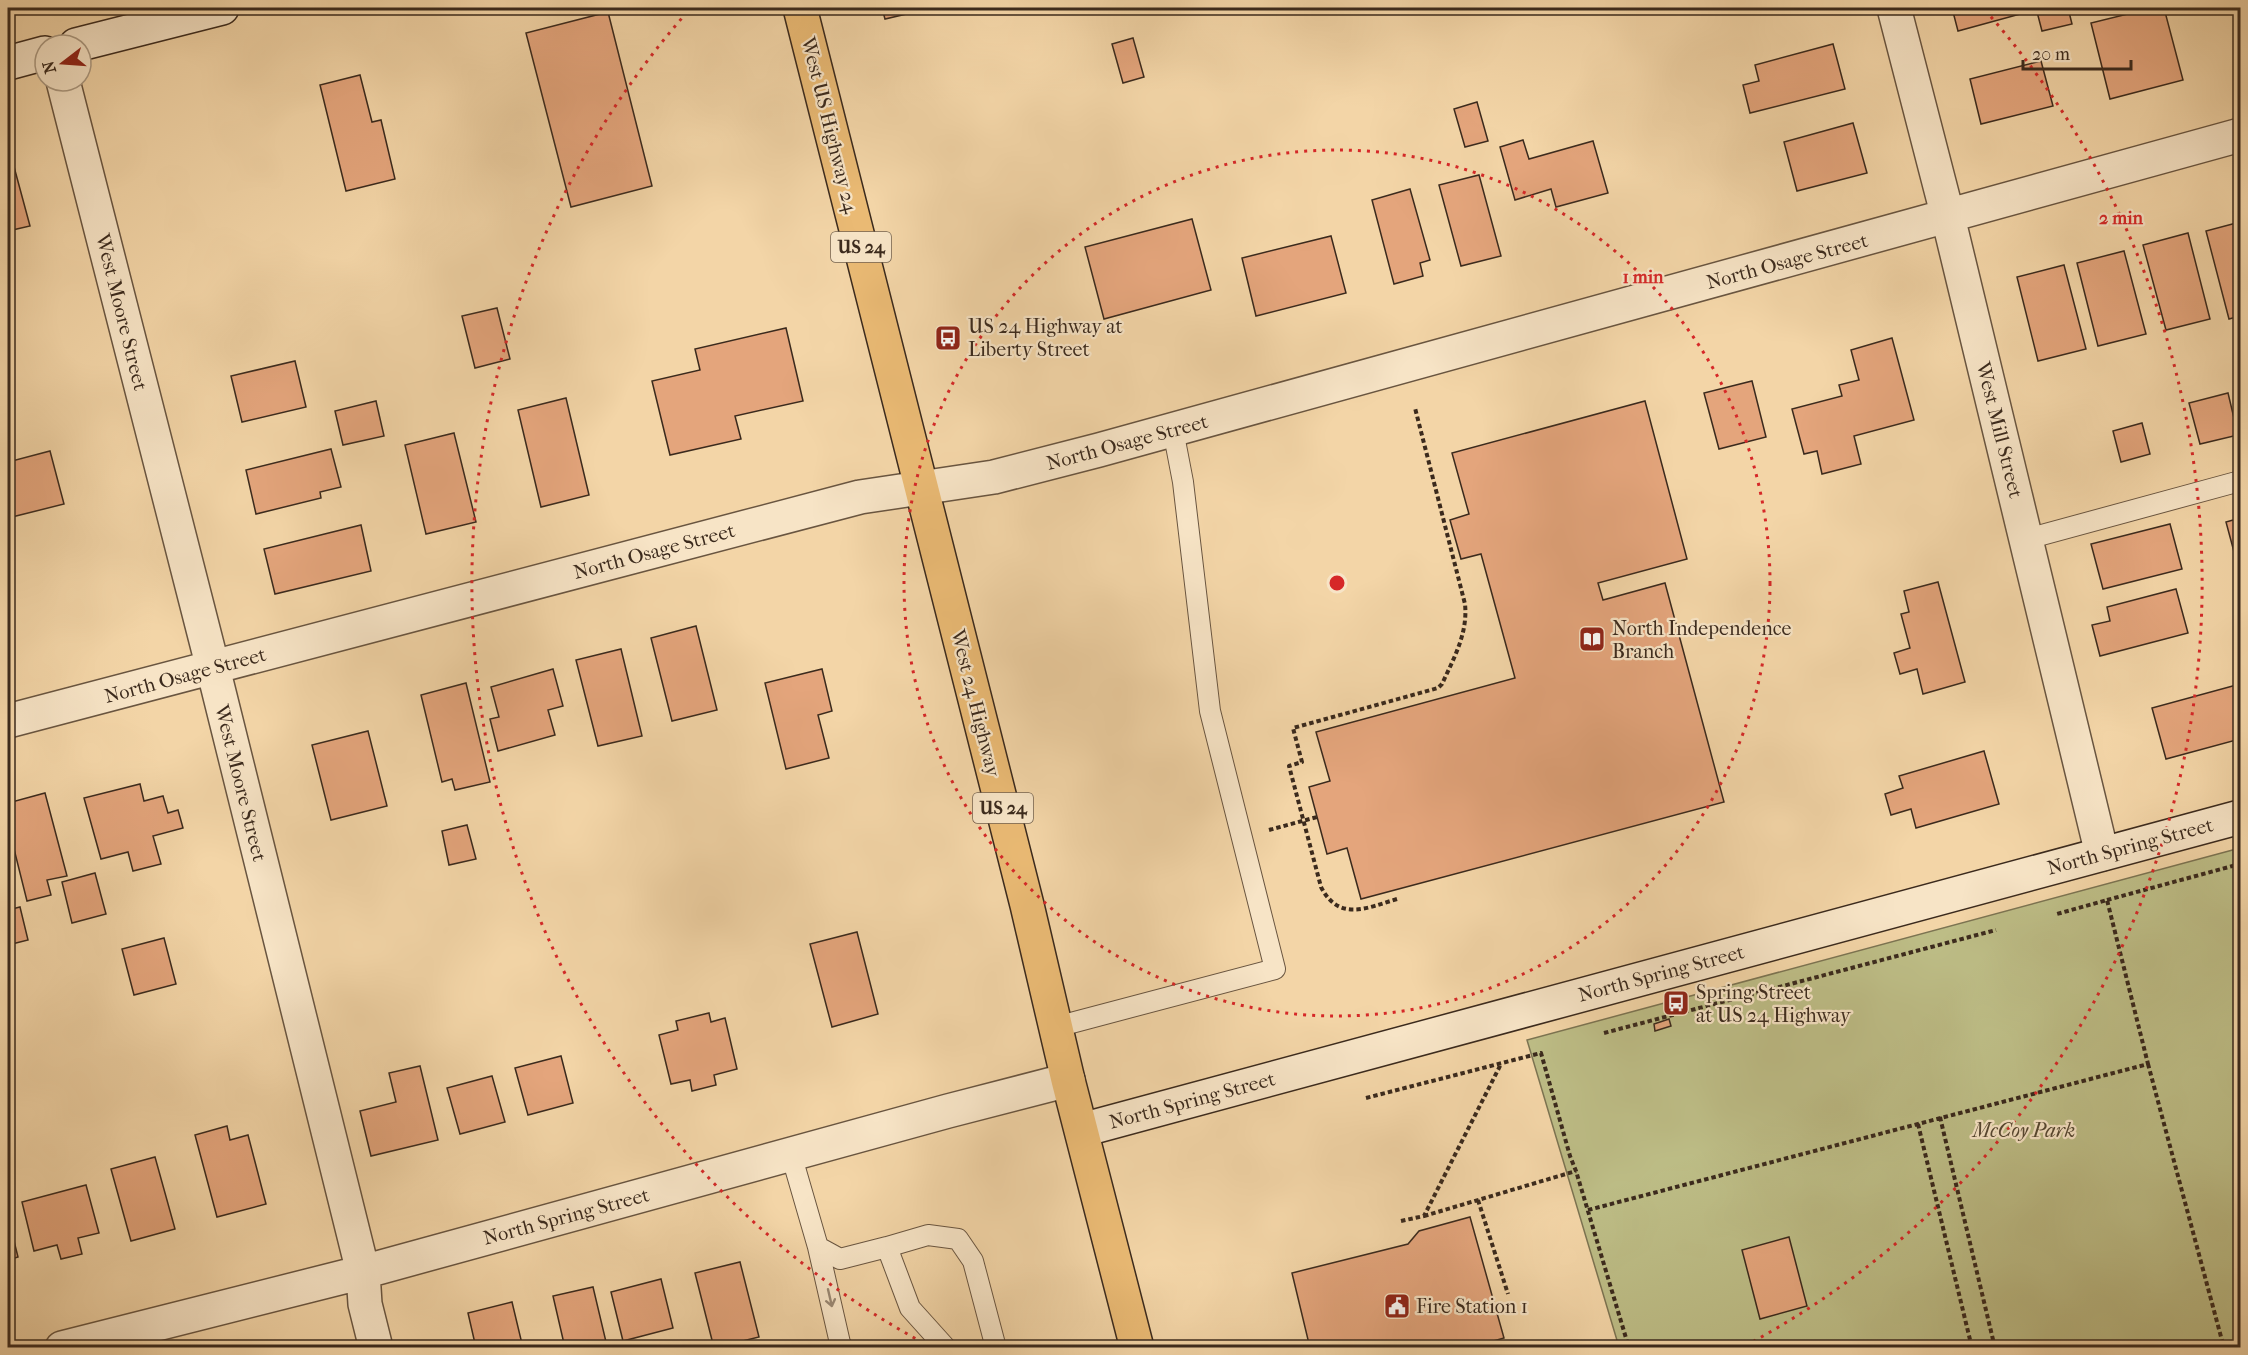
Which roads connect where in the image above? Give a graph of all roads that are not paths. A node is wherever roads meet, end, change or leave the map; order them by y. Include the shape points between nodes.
1 (222, 8) edge
2 (800, 8) edge
3 (1894, 8) edge
4 (180, 13) edge
5 (93, 40) edge
6 (33, 56) edge
7 (8, 63) edge
8 (66, 93) edge
9 (2241, 135) edge
10 (1948, 217) junction
11 (1173, 430) junction
12 (2241, 482) edge
13 (921, 487) junction
14 (2027, 539) junction
15 (213, 668) junction
16 (8, 721) edge
17 (2241, 817) edge
18 (2102, 854) junction
19 (1056, 1027) junction
20 (1068, 1080) junction
21 (1082, 1130) junction
22 (791, 1154) junction
23 (818, 1247) junction
24 (887, 1247) junction
25 (363, 1272) junction
26 (62, 1347) edge
27 (376, 1347) edge
28 (843, 1347) edge
29 (946, 1347) edge
30 (996, 1347) edge
31 (1135, 1347) edge

1 - 4 street
2 - 13 main road, West US Highway 24 / US 24
3 - 10 street, West Mill Street
4 - 5 street
6 - 7 street
8 - 15 street, West Moore Street
9 - 10 street, North Osage Street
10 - 11 street, North Osage Street
10 - 14 street, West Mill Street
11 - 13 street, North Osage Street via 994,477
11 - 19 lane via 1183,482 1210,711 1275,969
12 - 14 lane
13 - 15 street, North Osage Street via 860,497
13 - 19 main road, West 24 Highway / US 24
14 - 18 street, West Mill Street
15 - 16 street, North Osage Street
15 - 25 street, West Moore Street
17 - 18 street, North Spring Street
18 - 21 street, North Spring Street
19 - 20 main road, West 24 Highway / US 24
20 - 21 main road, West 24 Highway / US 24
20 - 22 street, North Spring Street
21 - 31 main road, US 24
22 - 23 lane
22 - 25 street, North Spring Street
23 - 24 lane via 840,1259
23 -> 28 lane
24 - 29 lane via 910,1308
24 - 30 lane via 928,1235 958,1239 973,1261
25 - 26 street, North Spring Street
25 - 27 street, West Moore Street via 365,1304

